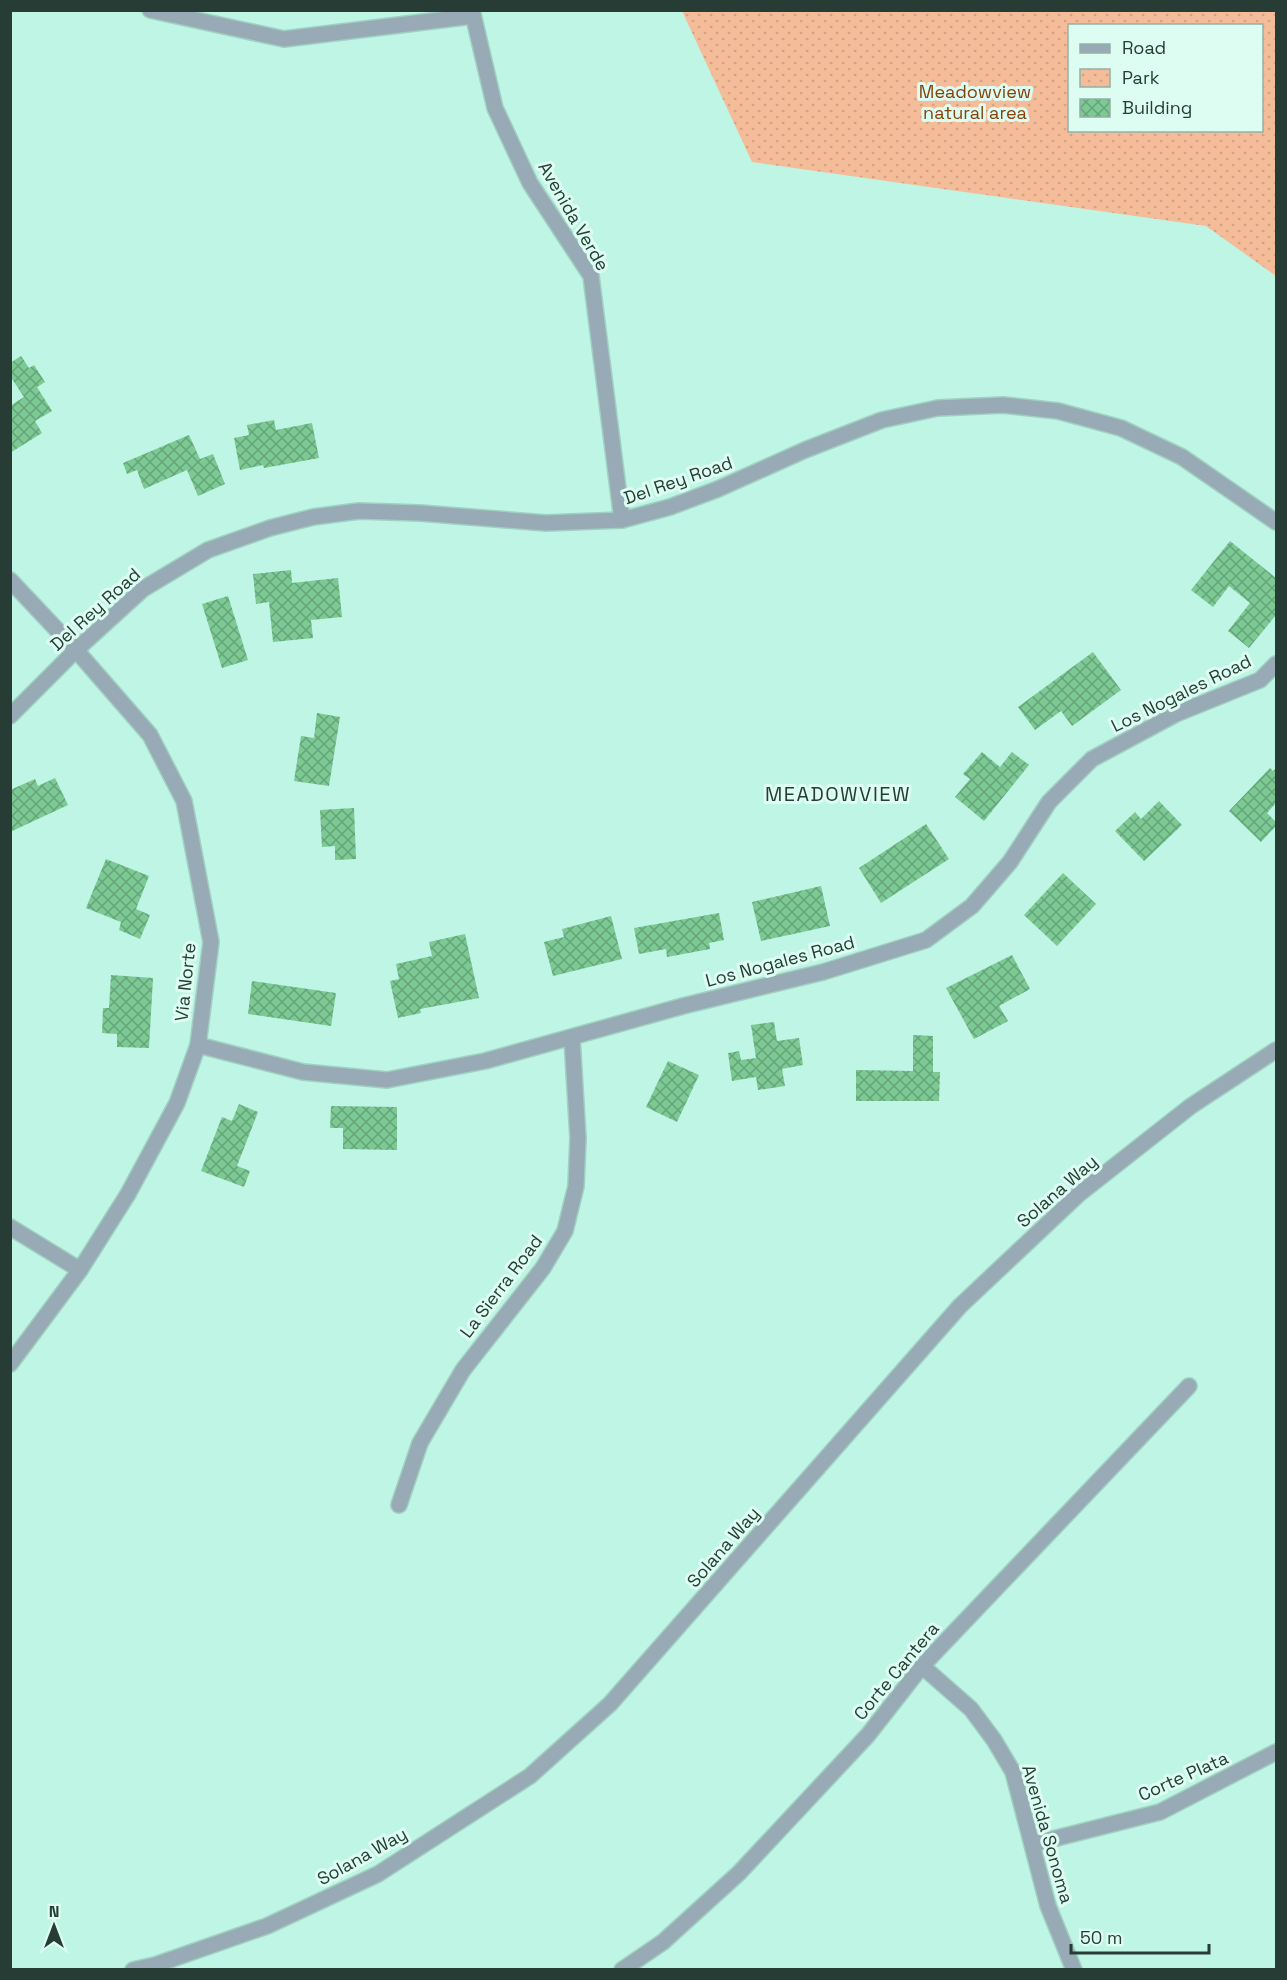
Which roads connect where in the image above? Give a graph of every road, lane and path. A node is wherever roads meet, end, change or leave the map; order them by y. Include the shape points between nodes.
1 (150, 10) edge
2 (472, 13) edge
3 (622, 520) junction
4 (1276, 522) edge
5 (10, 580) edge
6 (76, 650) junction
7 (1276, 664) edge
8 (10, 716) edge
9 (572, 1038) junction
10 (198, 1045) junction
11 (1276, 1050) edge
12 (10, 1227) edge
13 (80, 1270) junction
14 (10, 1364) edge
15 (1189, 1386) dead end
16 (399, 1505) dead end
17 (921, 1666) junction
18 (1276, 1752) edge
19 (1033, 1844) junction
20 (133, 1970) edge
21 (622, 1970) edge
22 (1074, 1970) edge

1 - 2 street via 284,39
2 - 3 street, Avenida Verde via 495,108 530,183 591,276
3 - 4 street, Del Rey Road via 718,489 882,420 938,408 1004,405 1058,411 1121,428 1182,457
3 - 6 street, Del Rey Road via 546,523 359,511 312,517 208,550 143,589
5 - 6 street, Via Norte
6 - 8 street, Del Rey Road
6 - 10 street, Via Norte via 150,735 184,801 210,942
7 - 9 street, Los Nogales Road via 1260,680 1176,714 1092,759 1049,802 1010,862 972,906 926,940 823,972
9 - 10 street, Los Nogales Road via 485,1061 387,1080 303,1072
9 - 16 street, La Sierra Road via 578,1138 576,1186 565,1231 543,1268 463,1370 420,1443
10 - 13 street, Via Norte via 177,1103 128,1194
11 - 20 street, Solana Way via 1191,1106 1078,1194 960,1306 610,1704 530,1776 378,1874 267,1926
12 - 13 street
13 - 14 street, Via Norte
15 - 17 street, Corte Cantera
17 - 19 street, Avenida Sonoma via 971,1709 994,1740 1013,1772
17 - 21 street, Corte Cantera via 868,1735 739,1873 663,1942
18 - 19 street, Corte Plata via 1161,1812
19 - 22 street, Avenida Sonoma via 1048,1906

